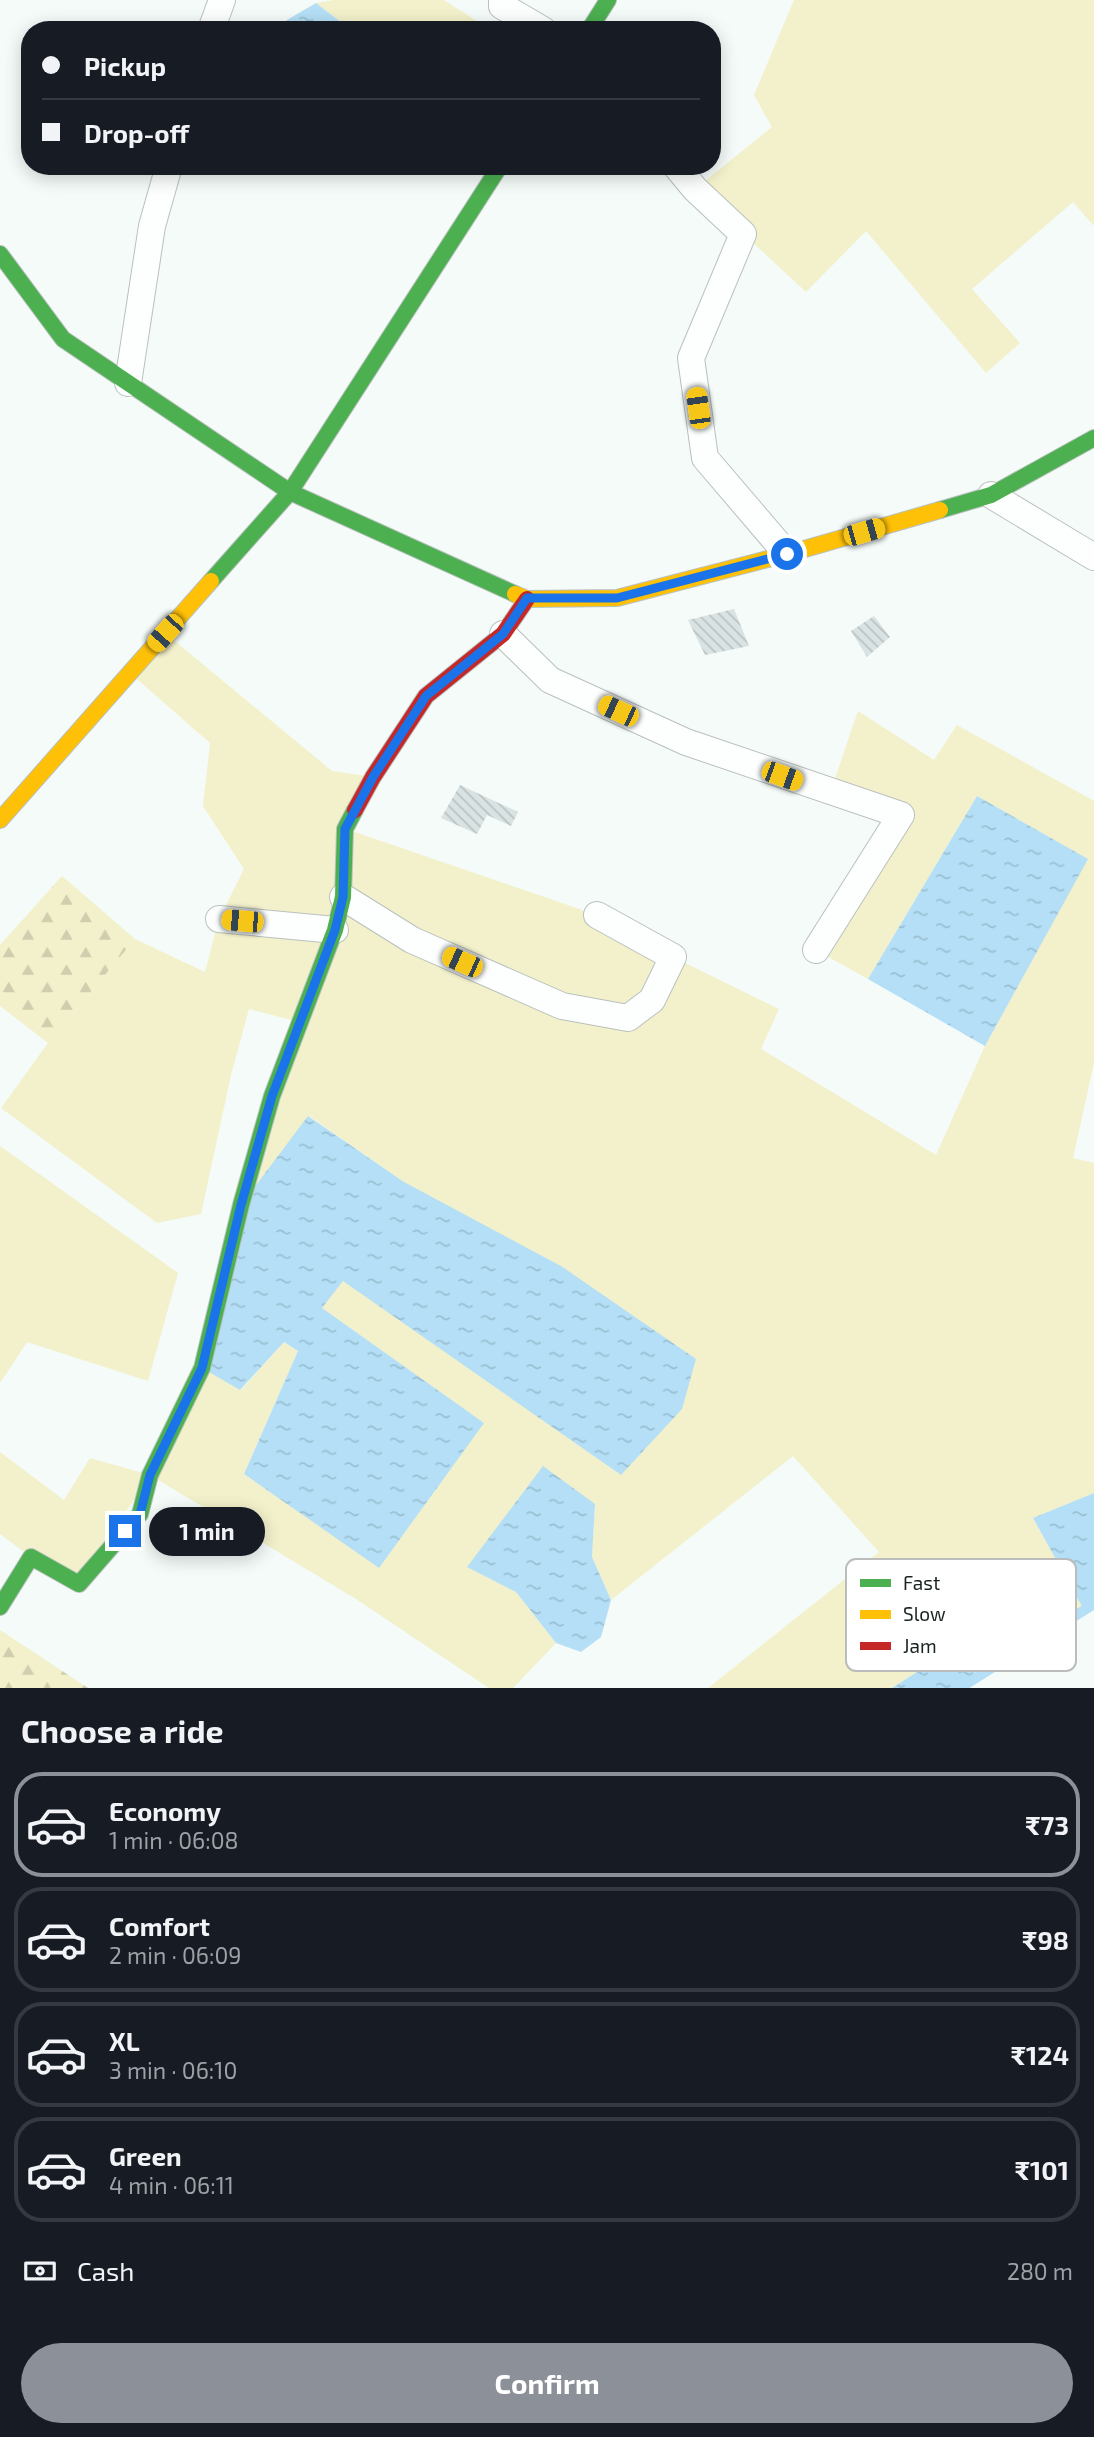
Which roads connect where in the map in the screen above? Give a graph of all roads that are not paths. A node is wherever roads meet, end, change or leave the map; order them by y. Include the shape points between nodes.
1 (222, 0) edge
2 (502, 0) edge
3 (607, 0) edge
4 (214, 21) edge
5 (528, 21) edge
6 (594, 21) edge
7 (166, 175) edge
8 (494, 175) edge
9 (683, 175) edge
10 (0, 254) edge
11 (128, 383) junction
12 (1094, 438) edge
13 (290, 492) junction
14 (991, 495) junction
15 (787, 554) junction
16 (1094, 557) edge
17 (527, 598) junction
18 (503, 634) junction
19 (0, 820) edge
20 (343, 897) junction
21 (597, 915) dead end
22 (219, 919) dead end
23 (335, 930) junction
24 (816, 950) dead end
25 (0, 1607) edge

1 - 4 street
2 - 5 street via 502,6
3 - 6 street
7 - 11 street via 152,226
8 - 13 street
9 - 15 street via 743,234 691,358 705,458
10 - 11 street via 63,339
11 - 13 street
12 - 14 street
13 - 17 street
13 - 19 street
14 - 15 street
14 - 16 street
15 - 17 street via 617,598
17 - 18 street
18 - 20 street via 426,696 373,777 345,829
18 - 24 street via 550,680 673,736 901,815
20 - 21 street via 412,940 562,1006 628,1018 652,1000 673,957
20 - 23 street
22 - 23 street
23 - 25 street via 272,1096 202,1368 150,1475 140,1514 79,1584 31,1557

